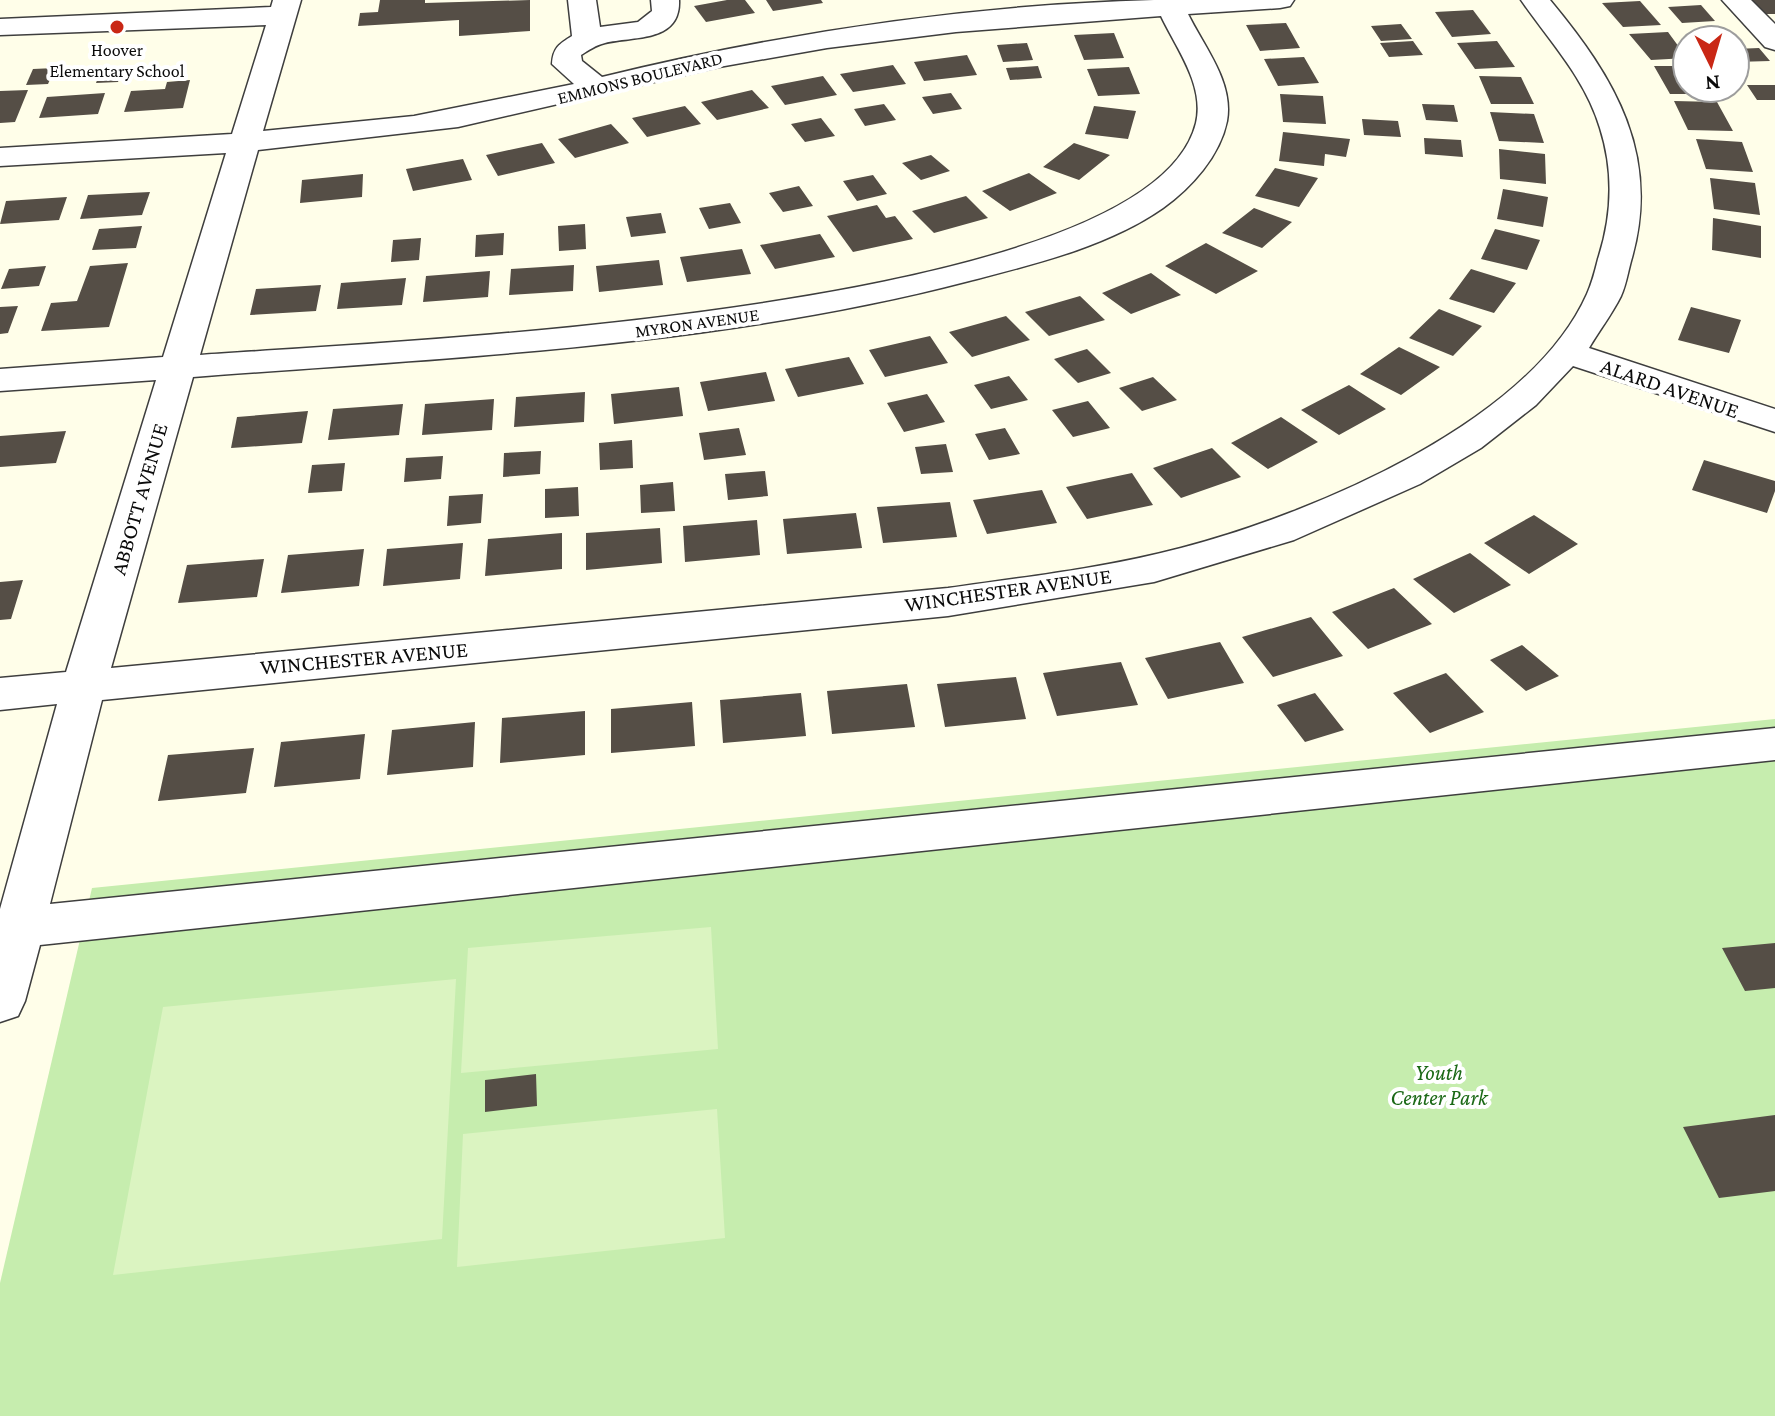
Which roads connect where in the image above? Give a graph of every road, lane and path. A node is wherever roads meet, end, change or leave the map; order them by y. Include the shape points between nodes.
1 (582, 0) edge
2 (665, 0) edge
3 (1280, 0) edge
4 (1535, 0) edge
5 (1736, 0) edge
6 (284, 7) edge
7 (1170, 7) junction
8 (93, 12) edge
9 (0, 27) edge
10 (587, 39) junction
11 (1775, 41) edge
12 (597, 88) junction
13 (243, 141) junction
14 (0, 157) edge
15 (1566, 352) junction
16 (178, 367) junction
17 (0, 380) edge
18 (1775, 421) edge
19 (84, 685) junction
20 (0, 694) edge
21 (1769, 754) edge
22 (20, 927) junction
23 (0, 1001) edge

1 - 10 street
2 - 10 street via 664,18 651,28
3 - 7 street, EMMONS BOULEVARD
4 - 15 street, WINCHESTER AVENUE via 1589,71 1612,116 1624,160 1627,207 1620,255 1600,304
5 - 11 street
6 - 8 street via 195,21
6 - 13 street, ABBOTT AVENUE
7 - 12 street, EMMONS BOULEVARD via 862,34 712,59
7 - 16 street, MYRON AVENUE via 1212,90 1211,125 1198,154 1175,182 1141,208 1068,241 854,299 738,319 591,336
8 - 9 street
10 - 12 street via 565,58
12 - 13 street, EMMONS BOULEVARD via 430,123
13 - 14 street, EMMONS BOULEVARD
13 - 16 street, ABBOTT AVENUE
15 - 18 street, ALARD AVENUE
15 - 19 street, WINCHESTER AVENUE via 1497,419 1415,472 1296,525 1154,568 948,602
16 - 17 street, MYRON AVENUE
16 - 19 street, ABBOTT AVENUE
19 - 20 street, WINCHESTER AVENUE
19 - 22 street, ABBOTT AVENUE
21 - 22 street
22 - 23 street, ABBOTT AVENUE

